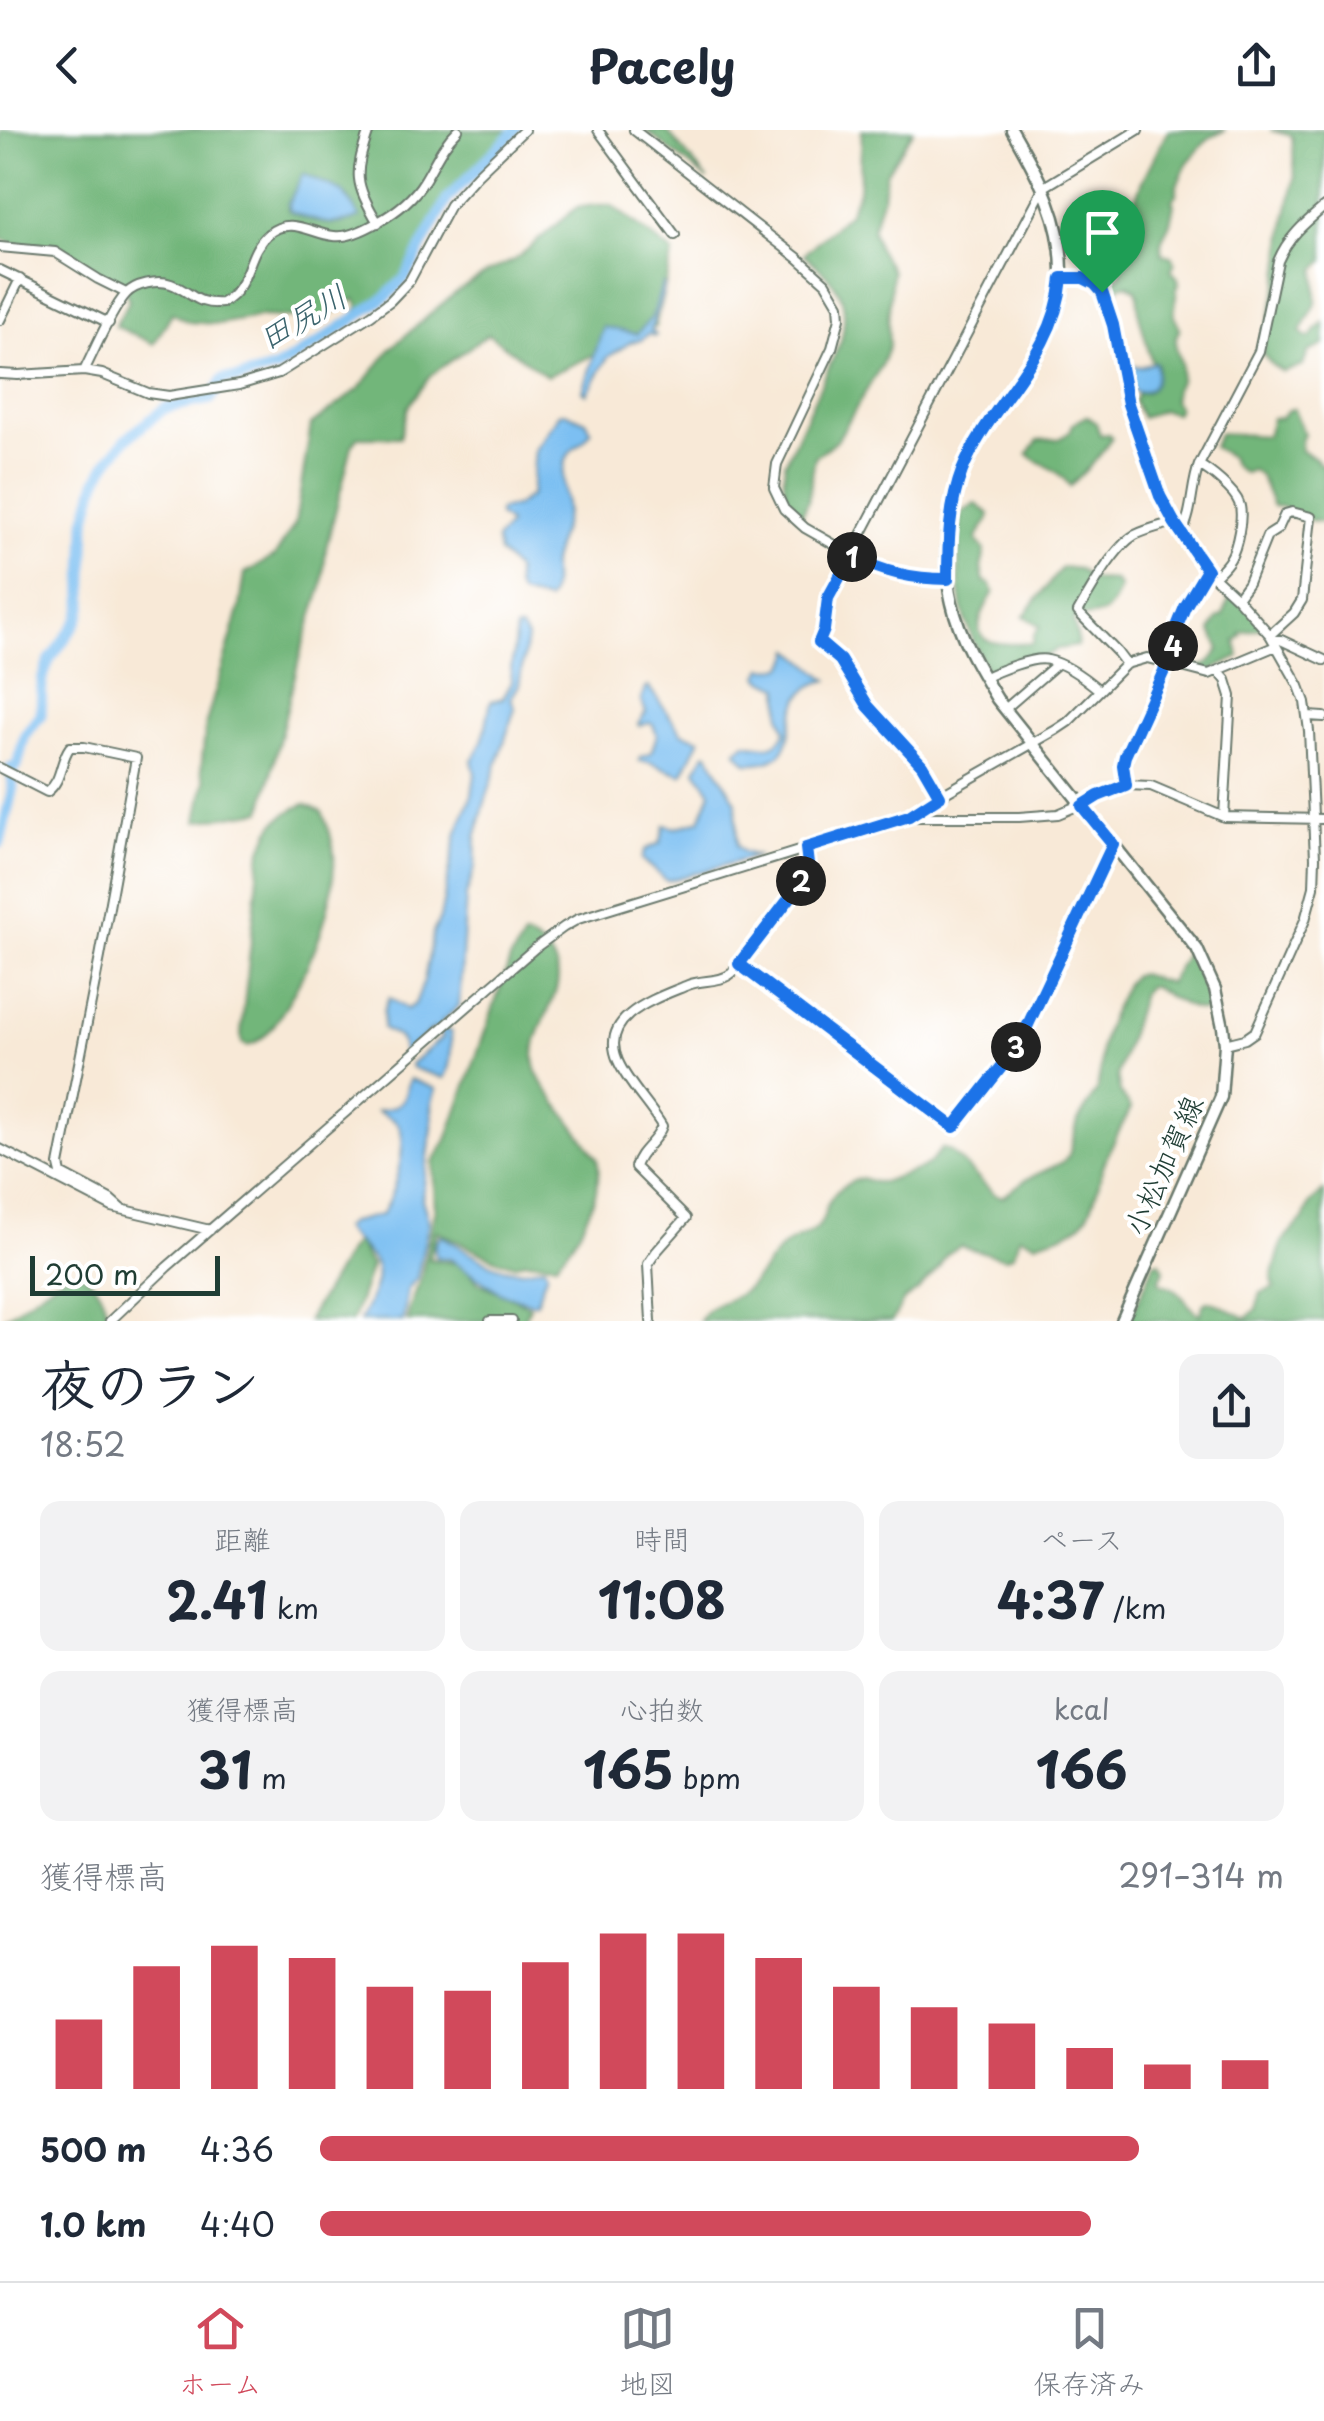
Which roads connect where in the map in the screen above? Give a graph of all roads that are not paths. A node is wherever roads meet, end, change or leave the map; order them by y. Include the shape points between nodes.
1 (368, 130) edge
2 (458, 130) edge
3 (524, 130) edge
4 (598, 130) edge
5 (634, 130) edge
6 (1012, 130) edge
7 (1138, 130) edge
8 (1044, 187) junction
9 (1324, 207) edge
10 (378, 223) junction
11 (675, 235) dead end
12 (0, 246) edge
13 (0, 270) edge
14 (1062, 278) junction
15 (20, 279) junction
16 (126, 293) junction
17 (0, 320) edge
18 (109, 323) junction
19 (84, 372) junction
20 (0, 374) edge
21 (1199, 465) junction
22 (1174, 522) junction
23 (1310, 524) junction
24 (1324, 526) edge
25 (1182, 532) junction
26 (851, 556) junction
27 (1211, 573) junction
28 (948, 579) junction
29 (1237, 598) junction
30 (1273, 640) junction
31 (1324, 660) edge
32 (1168, 662) junction
33 (1057, 664) junction
34 (1126, 664) junction
35 (1218, 671) junction
36 (984, 678) junction
37 (1098, 690) junction
38 (1005, 709) junction
39 (1308, 716) junction
40 (1324, 717) edge
41 (1033, 744) junction
42 (0, 768) edge
43 (1126, 785) junction
44 (940, 796) junction
45 (1082, 806) junction
46 (909, 816) junction
47 (1224, 817) junction
48 (1312, 819) junction
49 (1324, 819) edge
50 (1113, 844) junction
51 (806, 848) junction
52 (739, 964) junction
53 (1225, 1044) junction
54 (0, 1149) edge
55 (120, 1208) junction
56 (210, 1230) junction
57 (112, 1321) edge
58 (490, 1321) edge
59 (512, 1321) edge
60 (651, 1321) edge
61 (1122, 1321) edge

1 - 10 street via 357,178
2 - 10 street via 416,192
3 - 19 street via 450,206 410,280 390,301 279,373 169,396
4 - 11 street
5 - 26 street via 798,258 839,305 838,334 774,482 789,516
6 - 8 main road, 小松加賀線
7 - 8 street
8 - 14 main road, 小松加賀線
8 - 26 street
9 - 21 street via 1284,247 1258,351
10 - 16 street via 338,237 300,226 276,229 263,240 240,288 222,303 198,301 168,283
12 - 16 street via 56,252
13 - 15 street
14 - 22 street via 1083,278 1102,292 1128,404
14 - 28 main road, 小松加賀線 via 1046,338 963,470 950,523
15 - 17 street
15 - 18 street
16 - 18 street
18 - 19 street
19 - 20 street
21 - 25 street
21 - 27 street via 1240,504 1233,554
22 - 25 street
22 - 34 street via 1124,542 1078,612
23 - 24 street
23 - 29 street via 1311,517 1284,514
23 - 30 street via 1302,600
25 - 27 street
26 - 28 street via 904,576
26 - 44 street via 828,598 819,642 840,660
27 - 29 street
27 - 32 street via 1178,624
28 - 36 main road, 小松加賀線 via 958,625
29 - 30 street
30 - 31 street
30 - 35 street
30 - 39 street
32 - 34 street
32 - 35 street
32 - 43 street via 1125,756
33 - 36 street via 1036,660
33 - 37 street
33 - 38 street
34 - 37 street
35 - 47 street via 1230,696
36 - 38 main road, 小松加賀線
37 - 41 street via 1068,722
38 - 41 main road, 小松加賀線
39 - 40 street
39 - 48 street
41 - 44 street
41 - 45 main road, 小松加賀線
42 - 55 street via 47,792 70,747 136,758 60,1164 61,1173
43 - 45 street
43 - 47 street via 1151,786
44 - 46 street
45 - 46 street via 1044,816
45 - 50 main road, 小松加賀線
46 - 51 street
47 - 48 street
48 - 49 street
48 - 53 street via 1314,886 1305,920 1255,1032
50 - 52 street via 1018,1046 954,1127
50 - 53 main road, 小松加賀線 via 1197,949 1215,988
51 - 52 street via 809,873
51 - 56 street via 564,927
52 - 60 street via 723,980 690,984 637,1008 614,1038 619,1063 662,1126 635,1168 686,1218 648,1264
53 - 61 main road, 小松加賀線 via 1217,1108
54 - 55 street
55 - 56 street
56 - 57 street
58 - 59 street

